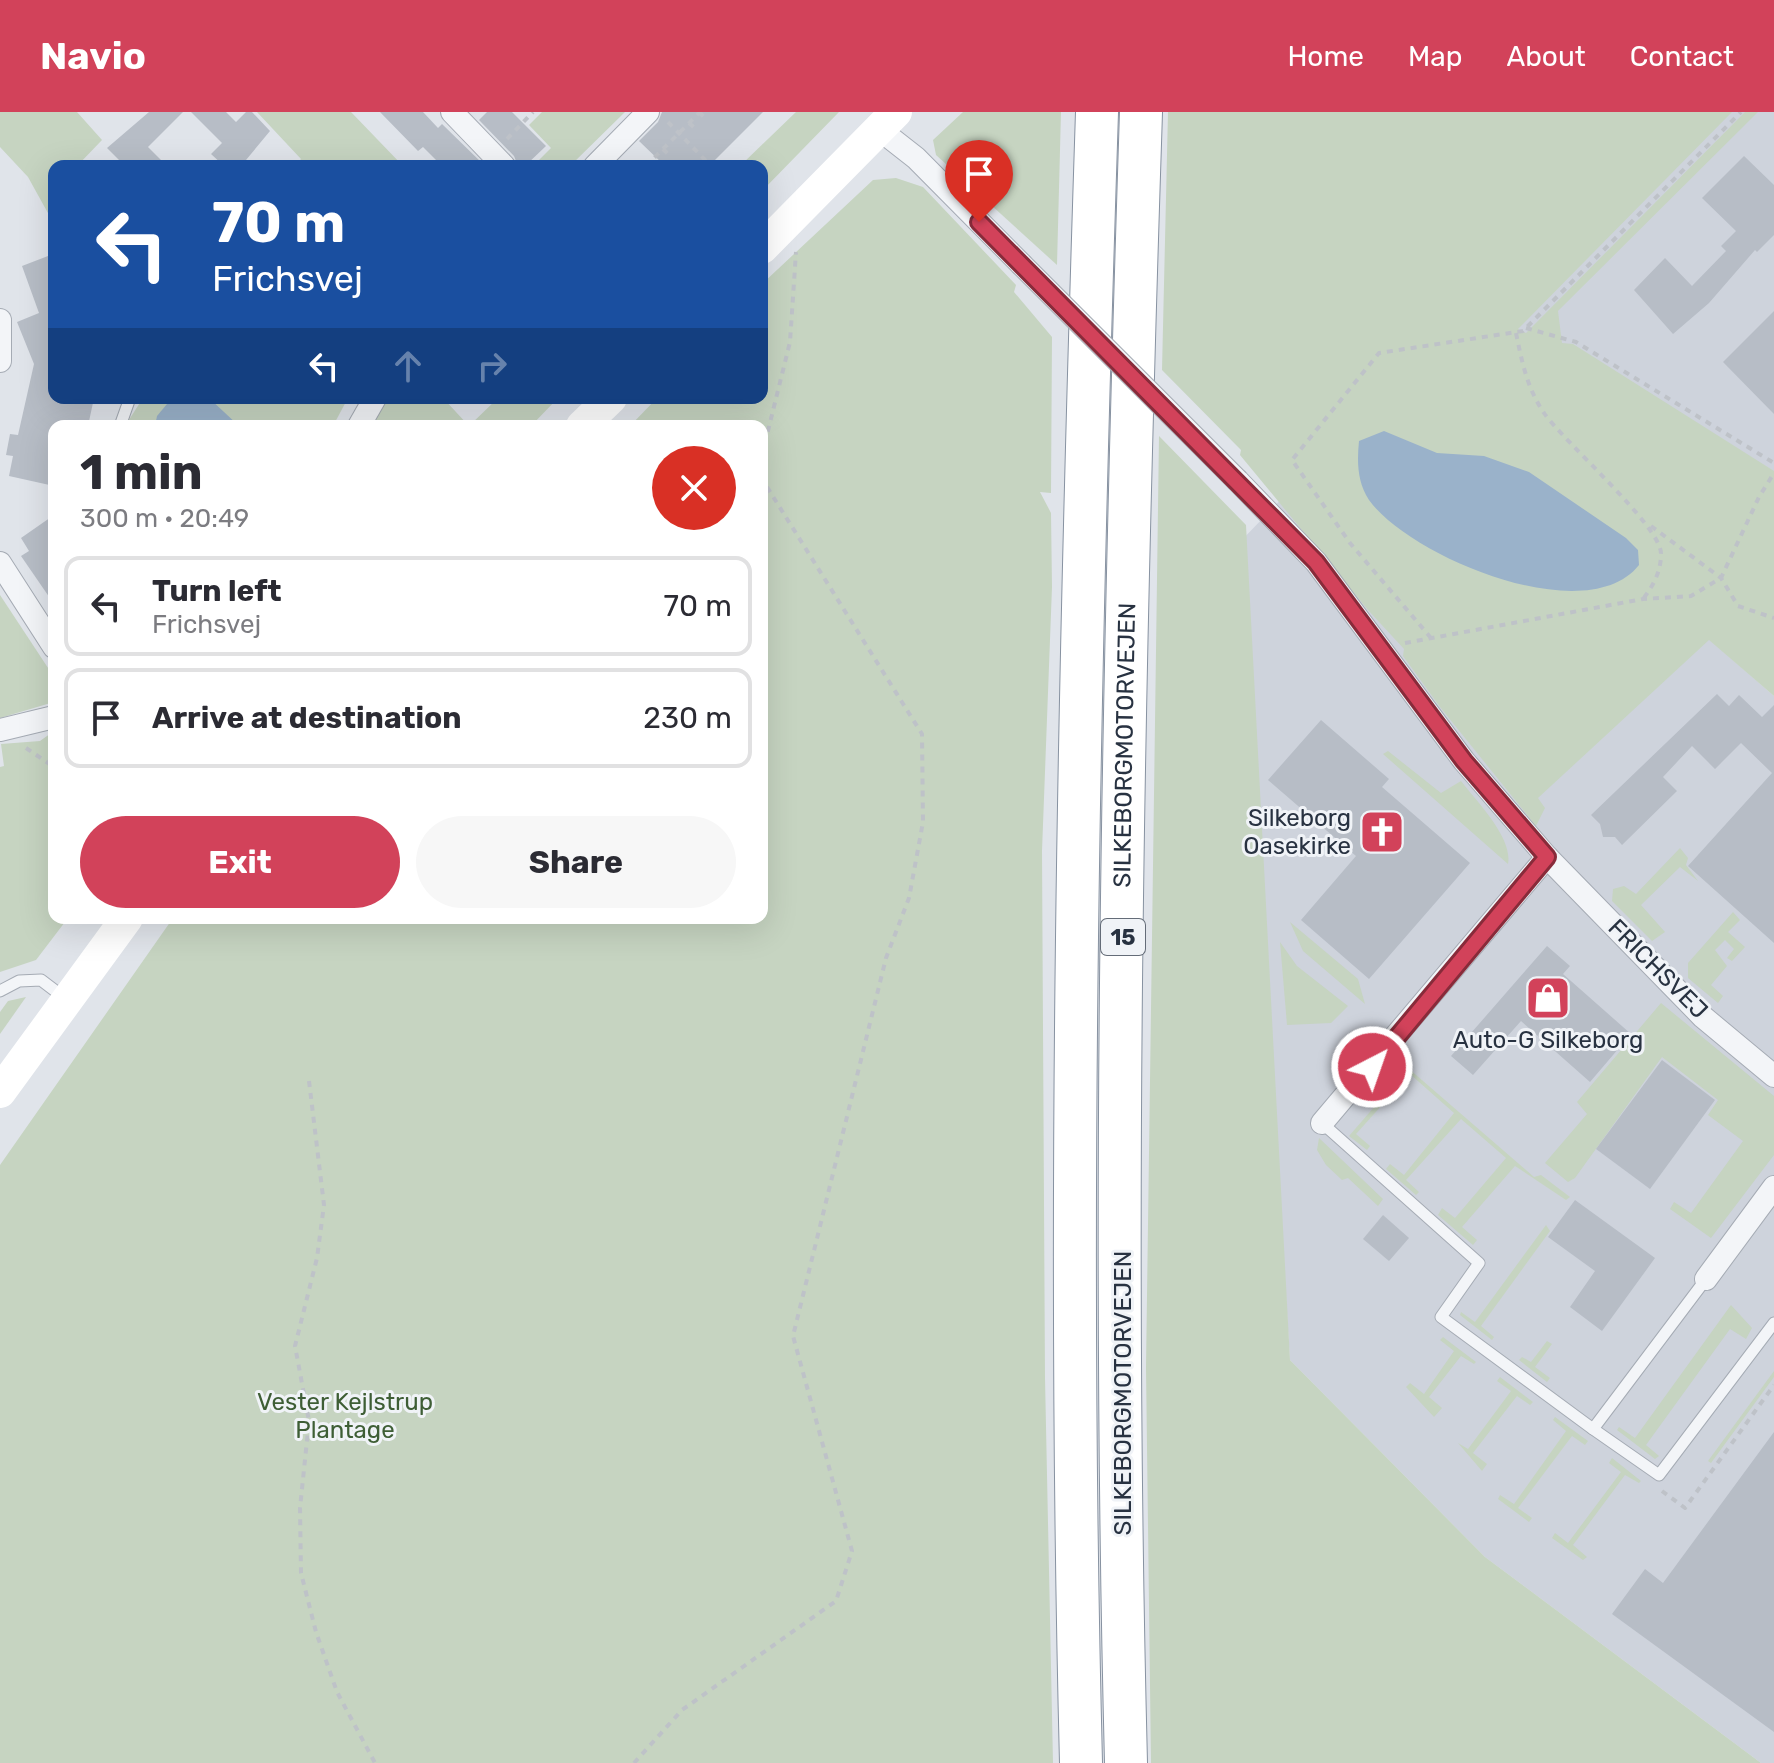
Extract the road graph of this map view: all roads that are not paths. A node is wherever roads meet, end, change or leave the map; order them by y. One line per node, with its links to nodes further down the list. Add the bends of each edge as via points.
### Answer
1 (452, 112): 6 (street)
2 (648, 112): 7 (street)
3 (1097, 112): 28 (highway, SILKEBORGMOTORVEJEN / 15, via 1076,1071)
4 (1141, 112): 29 (highway, SILKEBORGMOTORVEJEN / 15, via 1121,1070)
5 (888, 121): 8 (street); 17 (street, FRICHSVEJ, bridge, via 916,158 1316,562 1464,761)
6 (498, 160)
7 (601, 160)
8 (771, 240)
9 (0, 320): 10 (street)
10 (0, 361)
11 (605, 404): 12 (street)
12 (588, 420)
13 (0, 563): 14 (street)
14 (48, 638)
15 (48, 719): 16 (street)
16 (5, 730)
17 (1547, 857): 21 (street, FRICHSVEJ, via 1703,1017); 23 (street)
18 (123, 924): 20 (street)
19 (0, 991): 20 (lane, via 19,981 41,980)
20 (67, 999): 22 (street)
21 (1774, 1076)
22 (0, 1092)
23 (1322, 1123): 27 (lane, via 1479,1263 1441,1317)
24 (1770, 1201): 25 (street)
25 (1706, 1279): 27 (lane)
26 (1774, 1323): 27 (lane, via 1659,1475)
27 (1593, 1429)
28 (1081, 1763)
29 (1126, 1763)

